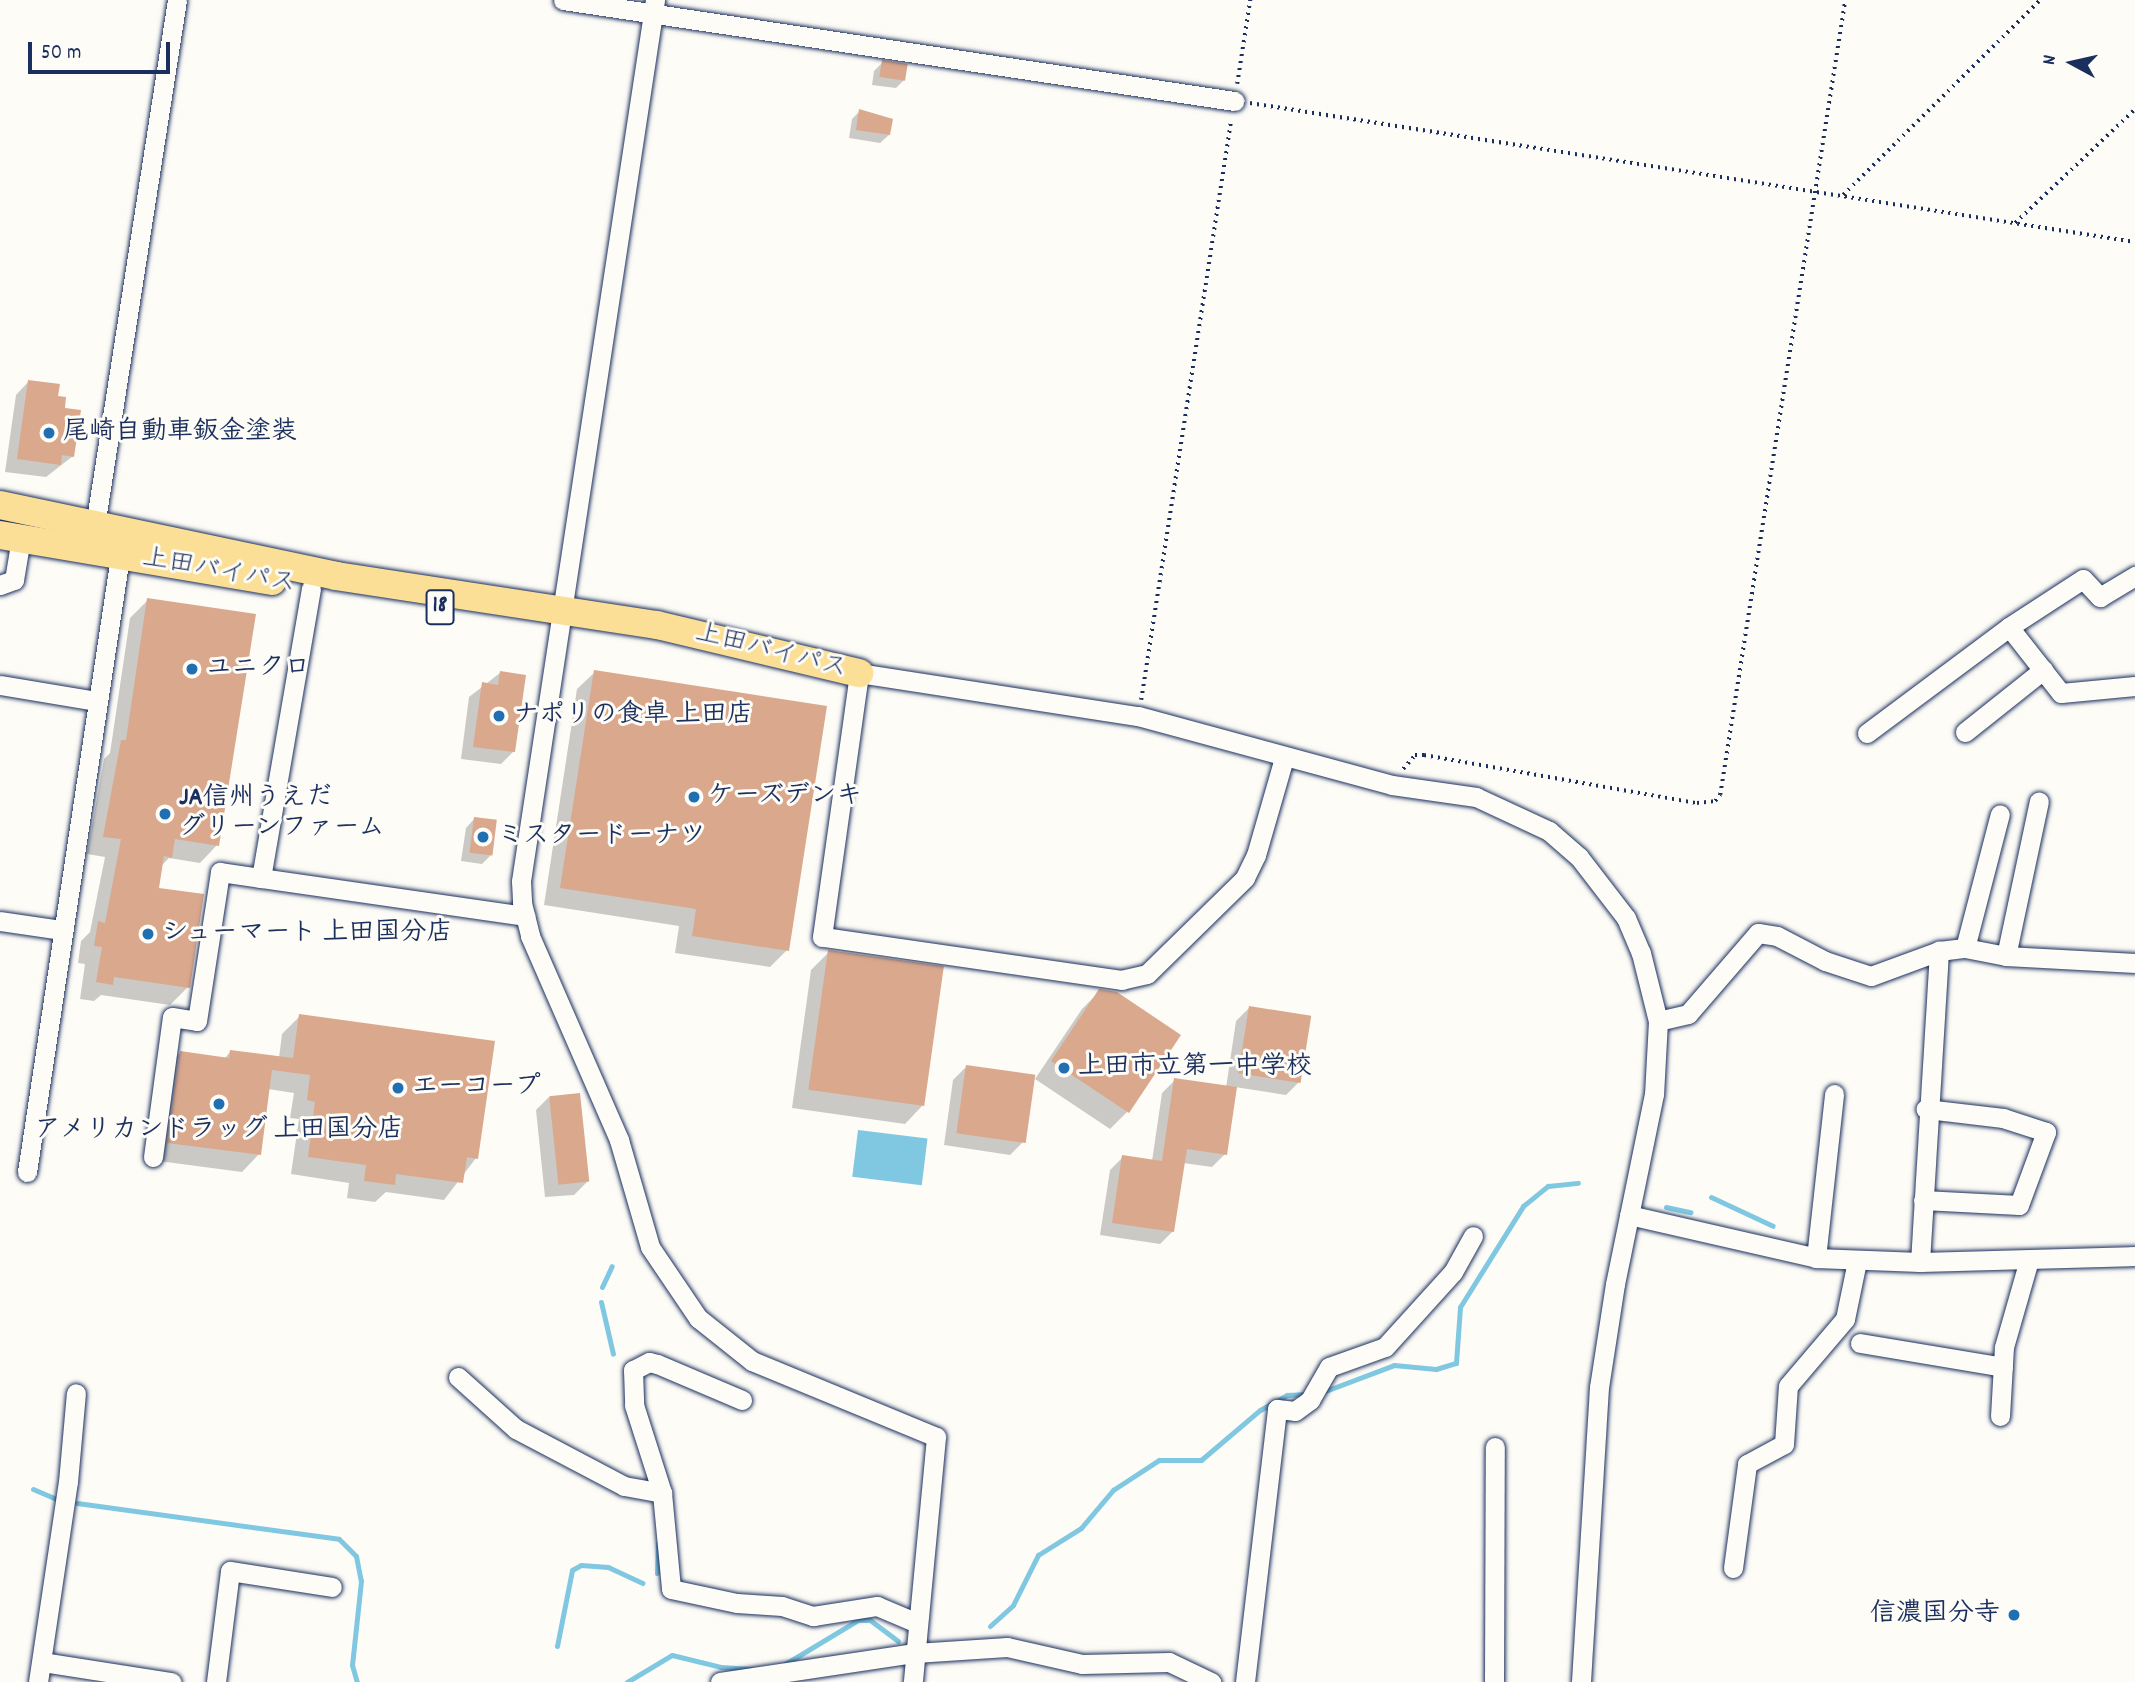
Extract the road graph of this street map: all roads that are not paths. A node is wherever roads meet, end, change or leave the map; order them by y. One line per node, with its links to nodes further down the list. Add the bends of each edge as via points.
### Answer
1 (177, 0): 6 (street)
2 (563, 0): 3 (street)
3 (654, 7): 4 (street); 12 (street)
4 (1234, 101)
5 (0, 505): 6 (highway, 上田バイパス / 18)
6 (95, 526): 12 (highway, 上田バイパス / 18)
7 (10, 537): 8 (highway, 上田バイパス / 18); 10 (street, via 14,580)
8 (120, 556): 11 (highway, 上田バイパス / 18); 18 (street)
9 (2135, 576): 13 (street, via 2100,597 2083,579)
10 (0, 585)
11 (310, 588): 12 (highway, 上田バイパス / 18); 24 (street)
12 (561, 618): 15 (highway, 上田バイパス / 18); 25 (street, via 521,881)
13 (2009, 627): 14 (street); 20 (street)
14 (2043, 670): 17 (street, via 2061,693); 19 (street)
15 (859, 673): 21 (street, via 1138,716); 21 (street, via 822,937 1122,980 1147,974 1245,878)
16 (0, 685): 18 (street)
17 (2135, 687)
18 (97, 701): 27 (street)
19 (1965, 732)
20 (1867, 733)
21 (1284, 758): 32 (street, via 1392,785 1476,797 1549,831 1579,858 1626,918 1641,953)
22 (2039, 801): 30 (street)
23 (2000, 814): 28 (street)
24 (261, 878): 25 (street); 35 (street, via 220,872 197,1021 172,1017)
25 (524, 916): 55 (street, via 619,1140 650,1247 698,1318 752,1361 936,1437)
26 (0, 921): 27 (street)
27 (61, 930): 36 (street)
28 (1965, 948): 29 (street); 30 (street)
29 (1938, 951): 32 (street, via 1871,976 1825,961 1777,936 1758,933 1688,1014); 34 (street)
30 (2006, 956): 31 (street)
31 (2135, 963)
32 (1658, 1021): 38 (street, via 1654,1094)
33 (1834, 1094): 41 (street)
34 (1926, 1109): 37 (street); 37 (street, via 2003,1118 2046,1132 2019,1205)
35 (153, 1157)
36 (27, 1172)
37 (1923, 1200): 44 (street)
38 (1629, 1215): 41 (street); 66 (street, via 1599,1387)
39 (1473, 1236): 64 (street, via 1453,1272 1385,1347 1329,1367 1310,1400 1295,1411 1277,1409)
40 (2135, 1256): 42 (street)
41 (1816, 1258): 43 (street)
42 (2029, 1260): 44 (street); 46 (street)
43 (1857, 1261): 44 (street); 53 (street, via 1845,1320 1788,1386 1784,1444 1747,1464)
44 (1920, 1262)
45 (1860, 1343): 46 (street)
46 (2003, 1367): 50 (street)
47 (458, 1377): 52 (street, via 516,1429 624,1486)
48 (76, 1393): 57 (street)
49 (742, 1400): 52 (street, via 657,1364 634,1367 635,1405)
50 (2000, 1416)
51 (1495, 1447): 65 (street)
52 (662, 1493): 55 (street, via 673,1591 710,1594 740,1604 782,1606 813,1615 877,1606)
53 (1733, 1568)
54 (332, 1587): 60 (street, via 230,1572)
55 (917, 1623): 56 (street)
56 (915, 1653): 61 (street); 62 (street); 63 (street, via 1007,1647 1082,1664 1169,1662)
57 (43, 1662): 58 (street); 59 (street)
58 (38, 1682)
59 (171, 1682)
60 (216, 1682)
61 (720, 1682)
62 (914, 1682)
63 (1211, 1682)
64 (1245, 1682)
65 (1494, 1682)
66 (1581, 1682)

